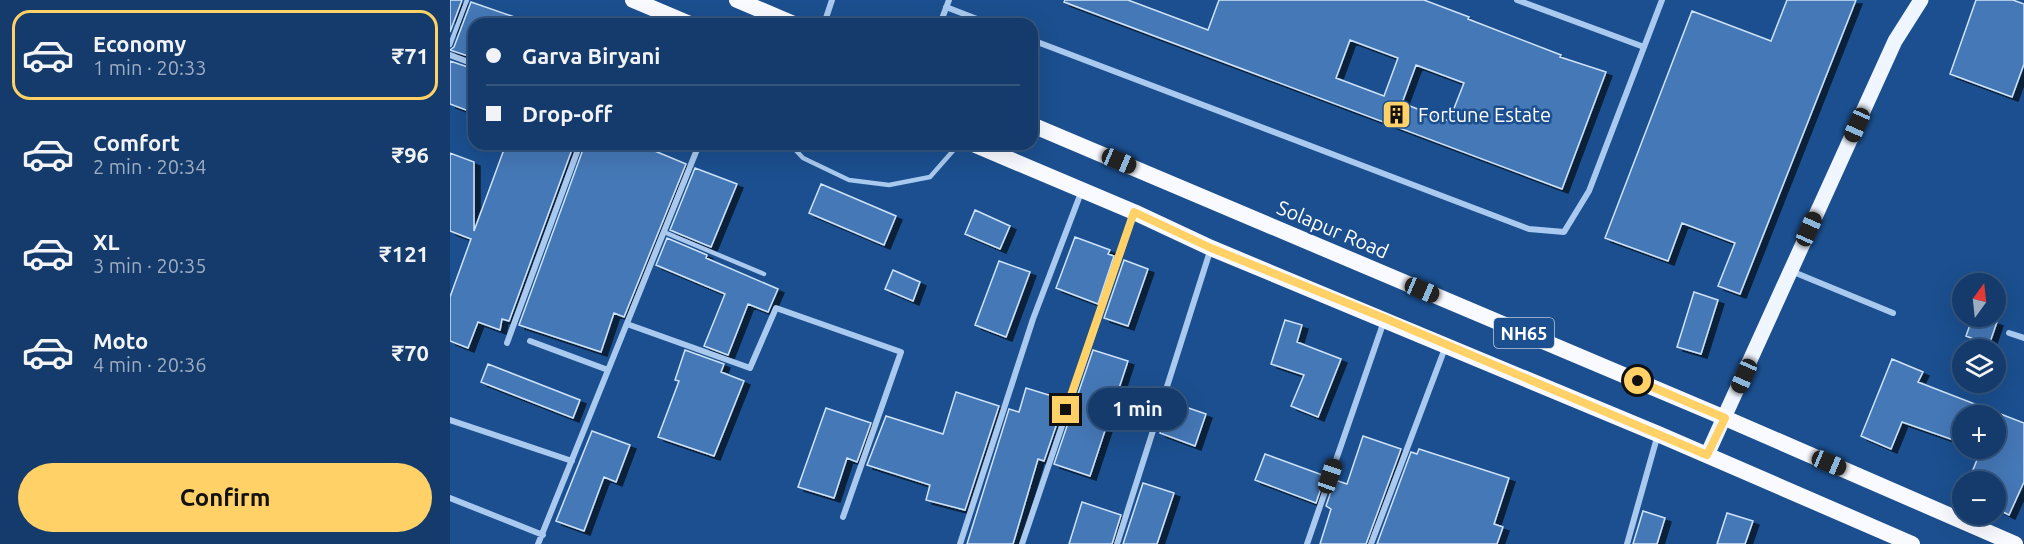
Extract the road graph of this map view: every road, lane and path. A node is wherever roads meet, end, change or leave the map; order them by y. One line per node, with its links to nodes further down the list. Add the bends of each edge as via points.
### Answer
1 (467, 0): 16 (lane)
2 (633, 0): 10 (highway)
3 (737, 0): 11 (highway)
4 (832, 0): 12 (street)
5 (949, 0): 9 (street)
6 (1517, 0): 17 (street)
7 (1662, 0): 17 (street)
8 (1921, 0): 30 (main road, via 1895,41)
9 (946, 8): 13 (street); 14 (street)
10 (676, 18)
11 (780, 18)
12 (826, 18)
13 (942, 18)
14 (974, 18)
15 (1038, 42): 17 (street, via 1529,230 1564,232 1588,190)
16 (450, 45)
17 (1644, 47)
18 (450, 55): 19 (street)
19 (468, 62)
20 (1038, 128): 41 (highway, Solapur Road / NH65)
21 (578, 150): 38 (street)
22 (697, 150): 28 (street)
23 (796, 150): 24 (lane, via 803,158 849,180 889,185 930,177)
24 (954, 150)
25 (987, 150): 26 (highway, NH65)
26 (1082, 190): 27 (highway, NH65); 50 (street, via 1032,319)
27 (1134, 212): 29 (highway, NH65); 51 (street)
28 (664, 232): 31 (lane); 34 (street)
29 (1211, 248): 33 (highway, NH65); 52 (street)
30 (1790, 270): 32 (street); 41 (main road)
31 (764, 274)
32 (1893, 313)
33 (1384, 318): 39 (highway, NH65); 53 (street)
34 (627, 324): 40 (street); 47 (street, via 750,368 776,308 901,352)
35 (2009, 333): 36 (street)
36 (2024, 338)
37 (530, 341): 40 (street)
38 (507, 343)
39 (1446, 344): 43 (highway, NH65); 54 (street)
40 (608, 370): 45 (street)
41 (1725, 418): 44 (main road); 57 (highway, Solapur Road / NH65)
42 (450, 420): 45 (street)
43 (1658, 434): 44 (highway, NH65); 55 (street)
44 (1707, 455): 56 (highway, NH65)
45 (572, 461): 48 (street)
46 (450, 498): 48 (street)
47 (843, 517)
48 (543, 535): 49 (street)
49 (538, 544)
50 (960, 544)
51 (1022, 544)
52 (1117, 544)
53 (1307, 544)
54 (1371, 544)
55 (1627, 544)
56 (1912, 544)
57 (2015, 544)

